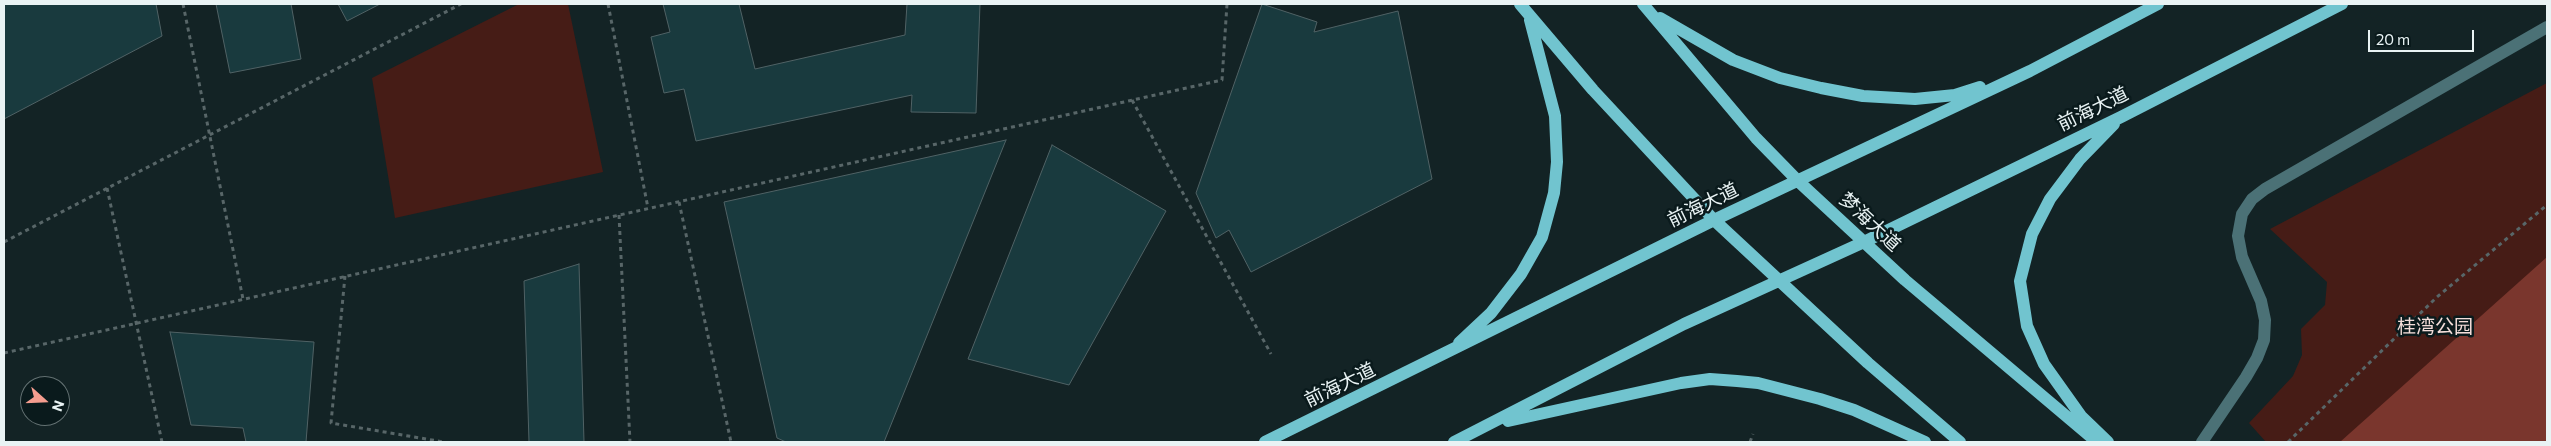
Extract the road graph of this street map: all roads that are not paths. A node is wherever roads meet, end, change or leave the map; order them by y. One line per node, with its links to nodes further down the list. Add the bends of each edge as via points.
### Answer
1 (1520, 4): 5 (main road)
2 (2158, 4): 7 (main road, 前海大道)
3 (2342, 4): 8 (main road, 前海大道)
4 (1646, 7): 7 (main road, via 1692,38 1734,60 1780,78 1863,96 1915,99 1955,95); 9 (main road, 梦海大道, via 1756,138)
5 (1529, 15): 10 (main road, via 1593,90); 13 (main road, via 1555,116 1558,162 1554,193 1542,236 1521,274 1491,313)
6 (2547, 27): 21 (lane, via 2252,199 2242,214 2238,236 2242,257 2261,301 2265,320 2264,340 2246,377)
7 (2030, 71): 9 (main road, 前海大道)
8 (2121, 117): 11 (main road, 前海大道); 20 (main road, via 2080,159 2050,199 2032,234 2020,281 2027,326 2044,364 2081,416)
9 (1798, 181): 10 (main road, 前海大道); 11 (main road, 梦海大道)
10 (1714, 220): 12 (main road); 13 (main road, 前海大道)
11 (1864, 242): 12 (main road, 前海大道); 19 (main road, 梦海大道)
12 (1779, 280): 14 (main road, 前海大道, via 1684,324); 18 (main road)
13 (1448, 353): 15 (main road, 前海大道)
14 (1491, 425): 16 (main road, 前海大道); 17 (main road, via 1633,392 1710,380 1758,383 1820,399 1854,410)
15 (1265, 442)
16 (1454, 442)
17 (1924, 442)
18 (1960, 442)
19 (2097, 442)
20 (2108, 442)
21 (2202, 442)

